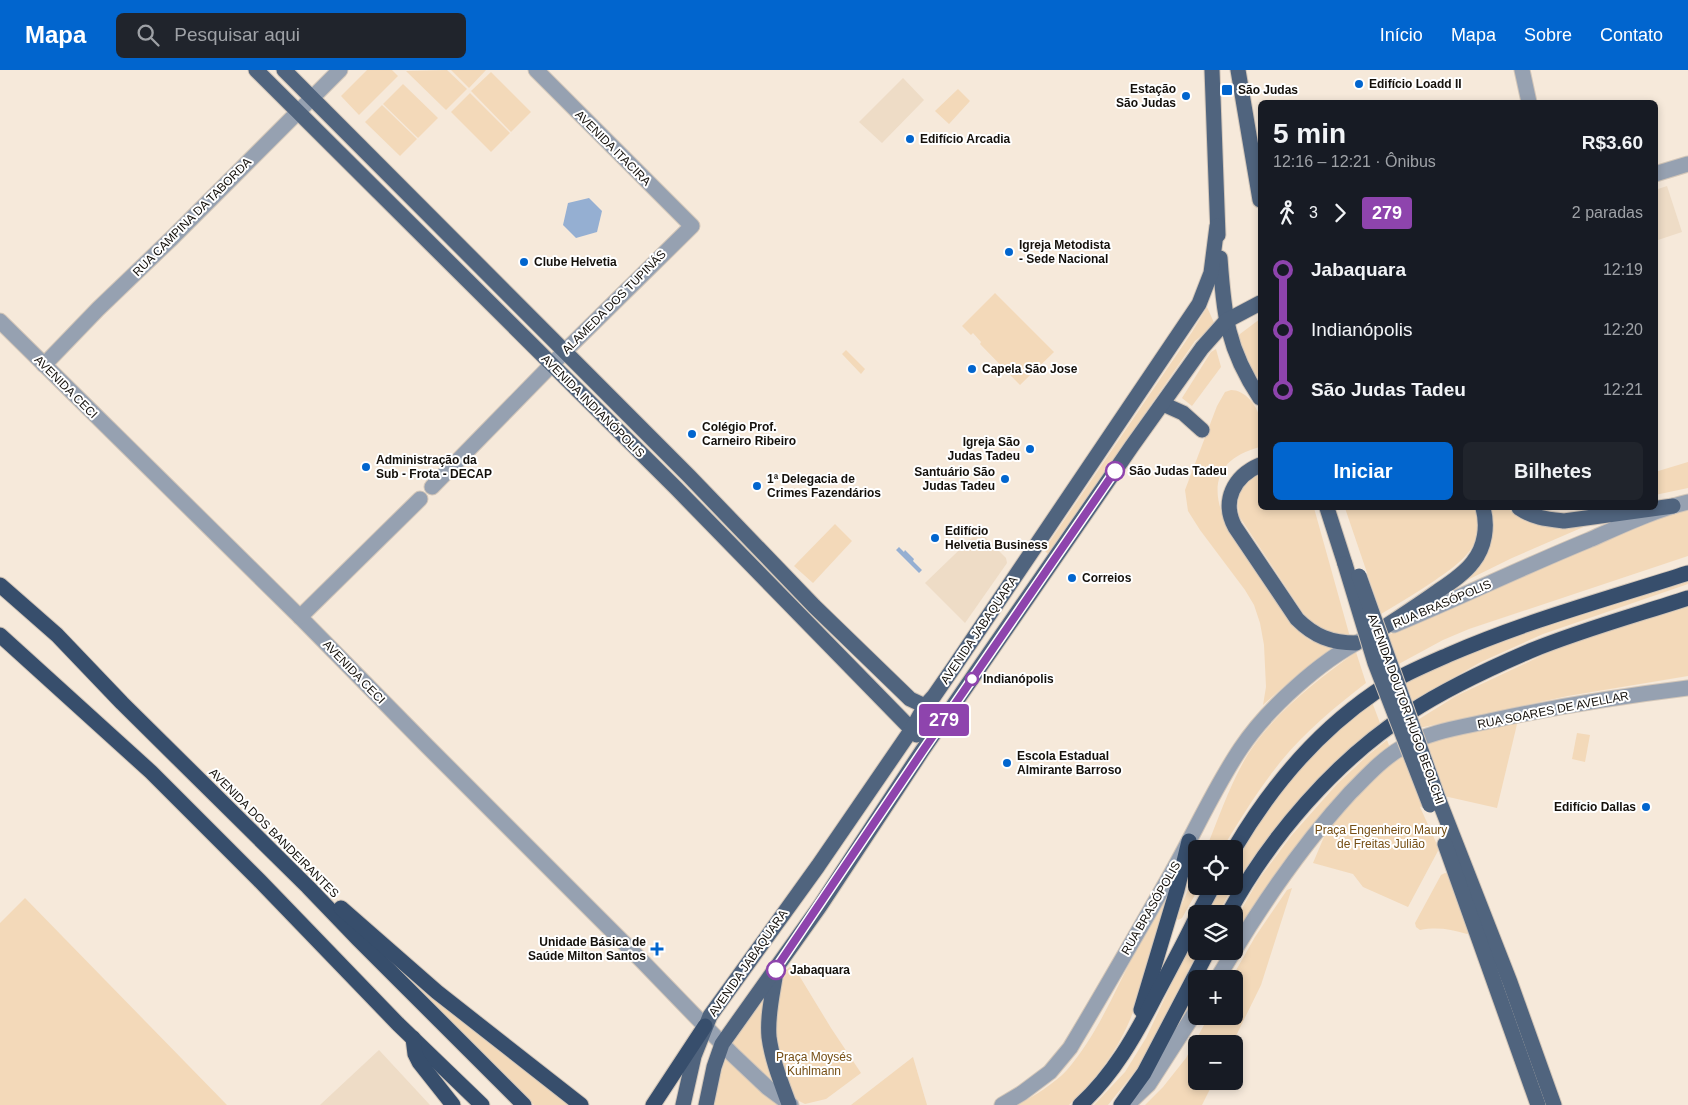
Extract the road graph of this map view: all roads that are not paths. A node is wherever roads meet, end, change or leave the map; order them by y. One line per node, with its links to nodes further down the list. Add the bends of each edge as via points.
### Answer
1 (256, 70): 10 (main road, AVENIDA INDIANÓPOLIS)
2 (284, 70): 8 (main road, AVENIDA INDIANÓPOLIS)
3 (340, 70): 8 (street, RUA CAMPINA DA TABORDA)
4 (536, 70): 14 (street, AVENIDA ITACIRA)
5 (1212, 70): 15 (main road, AVENIDA JABAQUARA)
6 (1240, 70): 13 (main road)
7 (1522, 70): 9 (street)
8 (312, 98): 10 (street, RUA CAMPINA DA TABORDA); 19 (main road, AVENIDA INDIANÓPOLIS)
9 (1529, 100)
10 (297, 112): 20 (main road, AVENIDA INDIANÓPOLIS); 21 (street, RUA CAMPINA DA TABORDA)
11 (1688, 164): 12 (street)
12 (1658, 173)
13 (1258, 178)
14 (692, 226): 19 (street, ALAMEDA DOS TUPINÁS)
15 (1217, 226): 18 (main road, AVENIDA JABAQUARA); 34 (main road, AVENIDA JABAQUARA, via 1211,273 1199,304)
16 (1258, 304): 18 (main road, AVENIDA JABAQUARA)
17 (0, 321): 21 (street, AVENIDA CECI)
18 (1226, 321): 22 (main road, via 1234,349); 23 (main road, AVENIDA JABAQUARA, via 1202,348)
19 (565, 351): 20 (street, ALAMEDA DOS TUPINÁS); 45 (main road, AVENIDA INDIANÓPOLIS, via 814,606 910,699)
20 (552, 364): 40 (street, ALAMEDA DOS TUPINÁS, via 432,487 435,494 432,499 420,499); 46 (main road, AVENIDA INDIANÓPOLIS)
21 (44, 365): 40 (street, AVENIDA CECI)
22 (1258, 395)
23 (1163, 404): 24 (main road, via 1183,413); 38 (main road, AVENIDA JABAQUARA)
24 (1202, 430)
25 (1258, 466): 43 (main road, via 1249,469 1234,487 1228,509 1230,519 1305,627 1327,640)
26 (1688, 502): 27 (street, RUA BRASÓPOLIS)
27 (1673, 506): 28 (main road); 41 (street, RUA BRASÓPOLIS)
28 (1658, 508)
29 (1328, 510): 35 (main road, AVENIDA DOUTOR HUGO BEOLCHI)
30 (1337, 510): 35 (main road, AVENIDA DOUTOR HUGO BEOLCHI)
31 (1483, 510): 41 (main road, via 1485,532 1473,562 1452,582)
32 (1522, 510): 33 (main road, via 1547,520 1564,521)
33 (1644, 510)
34 (1026, 560): 38 (main road, via 1037,573); 45 (main road, AVENIDA JABAQUARA)
35 (1350, 563): 48 (main road, AVENIDA DOUTOR HUGO BEOLCHI, bridge)
36 (1688, 574): 50 (highway, via 1485,640 1375,692 1312,746 1284,776)
37 (0, 585): 54 (highway, AVENIDA DOS BANDEIRANTES, via 57,636)
38 (1030, 595): 47 (main road, AVENIDA JABAQUARA)
39 (1688, 598): 55 (highway, via 1532,651 1442,693 1408,713 1373,739 1320,788 1279,836)
40 (300, 617): 64 (street, AVENIDA CECI)
41 (1374, 634): 43 (street, RUA BRASÓPOLIS)
42 (0, 635): 66 (highway, via 151,772)
43 (1356, 643): 49 (street, RUA BRASÓPOLIS, via 1286,695 1255,730 1220,782)
44 (1688, 688): 58 (street, RUA SOARES DE AVELLAR, via 1541,710 1446,730 1400,748 1342,803 1288,869)
45 (925, 706): 46 (main road, AVENIDA JABAQUARA)
46 (912, 729): 47 (main road, AVENIDA INDIANÓPOLIS); 53 (main road, AVENIDA JABAQUARA)
47 (927, 745): 56 (main road, AVENIDA JABAQUARA)
48 (1434, 802): 59 (main road, AVENIDA DOUTOR HUGO BEOLCHI); 62 (main road, AVENIDA DOUTOR HUGO BEOLCHI)
49 (1190, 840)
50 (1239, 840)
51 (1188, 843): 76 (street, RUA BRASÓPOLIS, via 1070,1048 1050,1072)
52 (1188, 845): 65 (highway, via 1178,890)
53 (808, 880): 56 (main road); 64 (main road, AVENIDA JABAQUARA)
54 (308, 887): 71 (highway, AVENIDA DOS BANDEIRANTES); 72 (highway, via 333,902 438,992)
55 (1233, 905)
56 (820, 906): 61 (main road, AVENIDA JABAQUARA)
57 (1188, 933): 65 (highway)
58 (1243, 937)
59 (1483, 950): 62 (main road, via 1497,958); 80 (main road, AVENIDA DOUTOR HUGO BEOLCHI)
60 (1203, 960): 78 (highway, via 1144,1073)
61 (777, 967): 67 (main road, AVENIDA JABAQUARA); 68 (main road, via 769,1036)
62 (1517, 1003): 81 (main road, AVENIDA DOUTOR HUGO BEOLCHI)
63 (1188, 1023): 79 (street, via 1149,1084)
64 (705, 1026): 67 (street); 73 (highway); 74 (main road, AVENIDA JABAQUARA, via 694,1056)
65 (1132, 1037): 77 (highway, via 1095,1092)
66 (413, 1038): 69 (highway, via 419,1062); 70 (highway)
67 (722, 1044): 68 (street, via 768,1088); 75 (main road, AVENIDA JABAQUARA)
68 (790, 1104)
69 (453, 1105)
70 (482, 1105)
71 (524, 1105)
72 (581, 1105)
73 (653, 1105)
74 (683, 1105)
75 (706, 1105)
76 (1002, 1105)
77 (1080, 1105)
78 (1121, 1105)
79 (1128, 1105)
80 (1538, 1105)
81 (1554, 1105)

